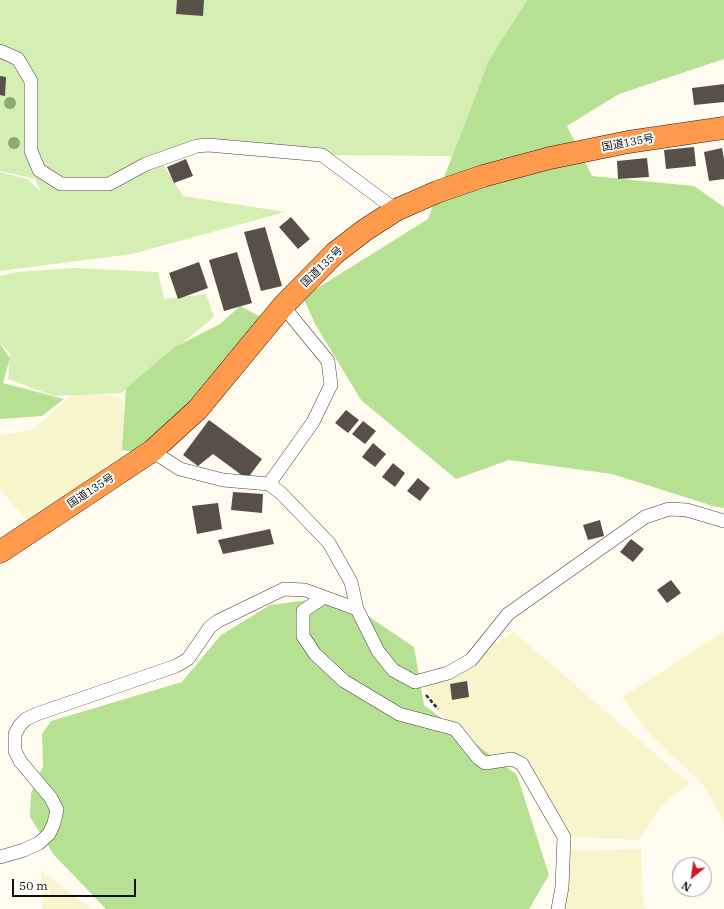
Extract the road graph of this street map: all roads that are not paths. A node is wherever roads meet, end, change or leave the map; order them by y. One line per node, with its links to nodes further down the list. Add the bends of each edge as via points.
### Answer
1 (0, 51): 3 (street, via 18,59 31,81 31,151 39,170 61,184 109,184 146,164 196,146 208,145 322,155)
2 (724, 128): 3 (highway, 国道135号, via 628,142 550,158 483,176)
3 (396, 210): 4 (highway, 国道135号, via 334,253)
4 (283, 306): 5 (highway, 国道135号, via 198,409); 6 (street, via 328,360 331,385 313,422)
5 (152, 452): 6 (street, via 180,469 223,480); 8 (highway, 国道135号)
6 (269, 484): 10 (street, via 329,543 351,582)
7 (724, 521): 10 (street, via 687,510 669,509 645,517 508,614 471,660 448,673 415,682 393,670 378,651)
8 (0, 552)
9 (324, 597): 10 (street); 11 (street, via 305,590 284,589 218,621 210,627 188,659 176,666 26,719 15,734 15,751 20,761 52,798 57,810 49,834 39,843); 12 (street, via 303,611 303,636 315,654 344,681 399,714 455,729 485,763 512,759 522,764 564,837 562,888)
10 (357, 609)
11 (0, 857)
12 (558, 909)

